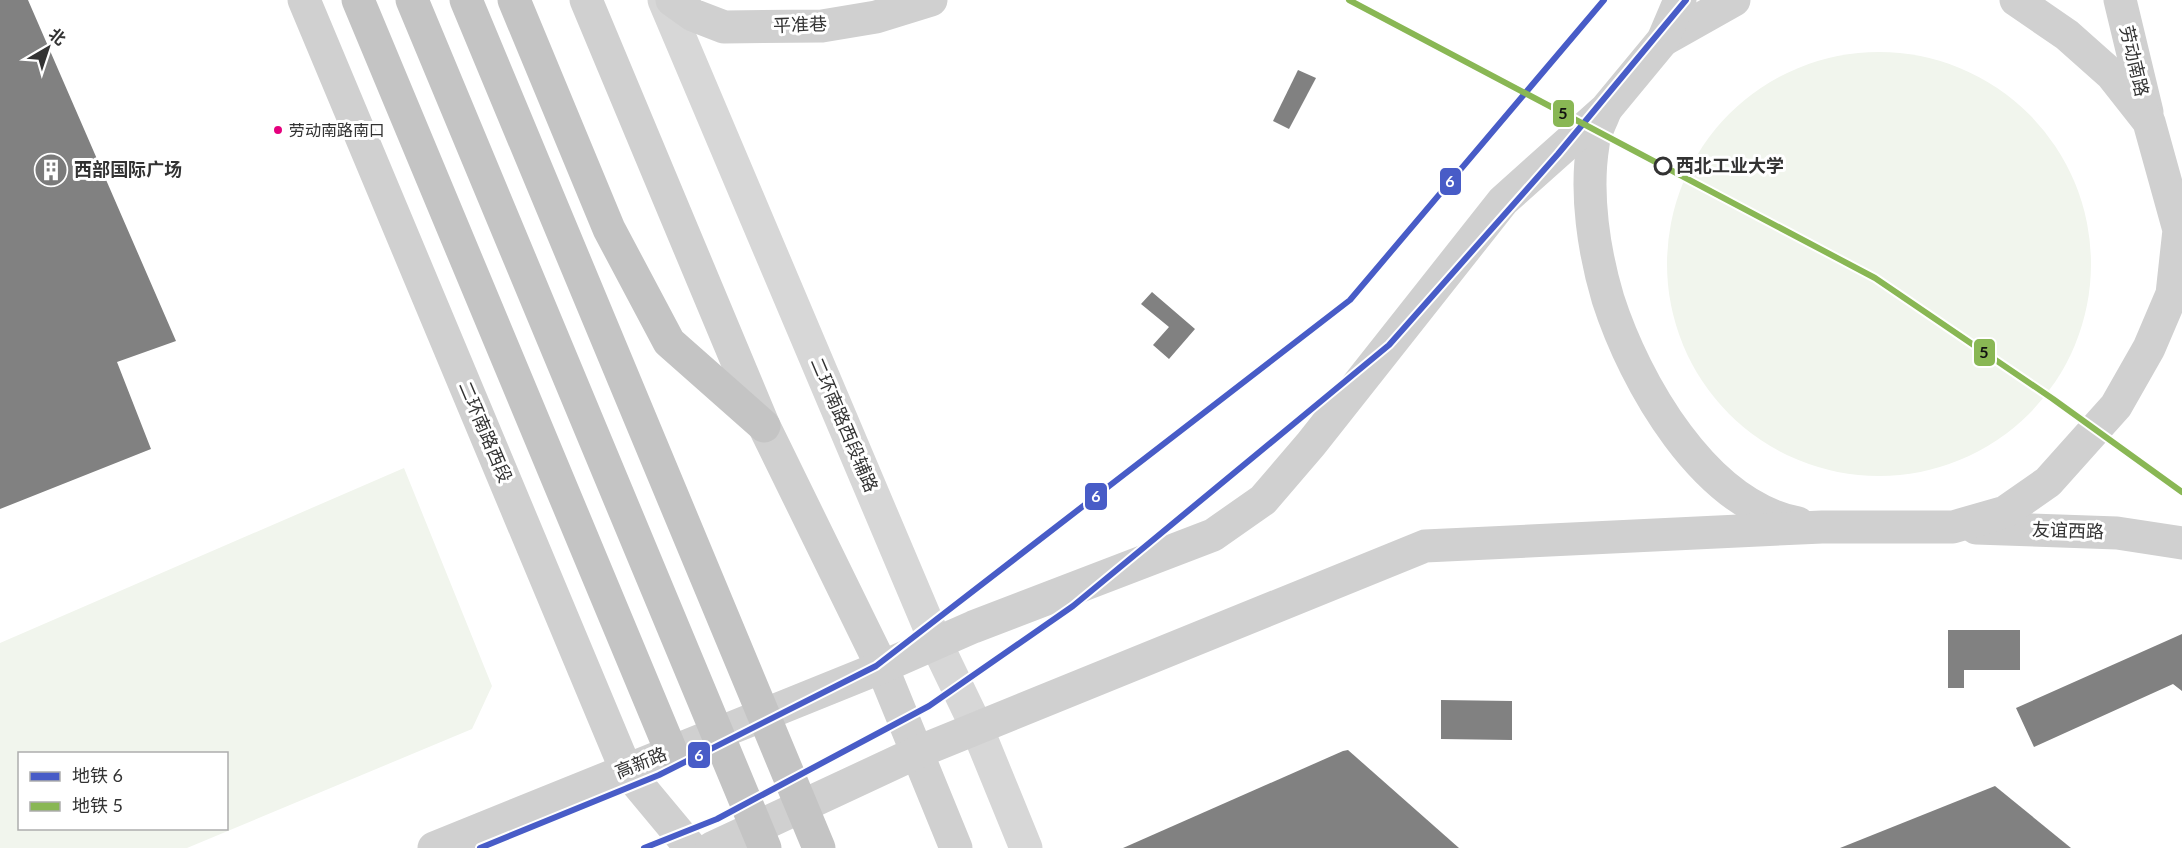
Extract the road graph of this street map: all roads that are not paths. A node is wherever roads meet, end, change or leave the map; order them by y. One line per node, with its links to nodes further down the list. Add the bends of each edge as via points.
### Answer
1 (304, 0): 31 (main road, 二环南路西段)
2 (358, 0): 29 (highway)
3 (412, 0): 35 (highway, bridge)
4 (466, 0): 36 (highway, bridge)
5 (514, 0): 20 (highway, via 609,229 669,342)
6 (586, 0): 20 (main road)
7 (664, 0): 26 (street, 二环南路西段辅路)
8 (672, 0): 9 (main road, 平准巷, via 693,15 724,27 822,26 876,17)
9 (931, 0)
10 (1680, 0): 15 (main road)
11 (1734, 0): 15 (main road)
12 (2016, 0): 16 (main road, via 2067,35)
13 (2052, 0): 16 (main road)
14 (2120, 0): 18 (main road, 劳动南路)
15 (1663, 40): 17 (main road)
16 (2112, 75): 18 (main road)
17 (1606, 109): 21 (main road, via 1593,144 1591,199 1596,247 1608,299 1651,394 1677,435 1744,502 1780,519); 26 (main road, 高新路, via 1503,201 1263,500 1213,536)
18 (2149, 122): 19 (main road, 劳动南路)
19 (2180, 234): 22 (main road, via 2172,294 2149,348 2116,406 2048,482 2005,512)
20 (764, 426): 27 (main road)
21 (1822, 527): 22 (main road); 28 (main road, via 1425,546)
22 (1953, 527): 23 (main road, 友谊西路)
23 (2117, 533): 24 (main road, 友谊西路); 25 (main road)
24 (2182, 543)
25 (2182, 557)
26 (936, 643): 27 (main road, 高新路); 28 (street, 二环南路西段辅路)
27 (882, 667): 29 (main road, 高新路); 30 (main road)
28 (977, 728): 30 (main road); 38 (street, 二环南路西段辅路)
29 (671, 751): 31 (main road, 高新路)
30 (918, 752): 34 (main road); 37 (main road)
31 (626, 770): 32 (main road, 高新路); 33 (main road, 二环南路西段)
32 (434, 848)
33 (691, 848)
34 (712, 848)
35 (765, 848)
36 (819, 848)
37 (956, 848)
38 (1026, 848)

